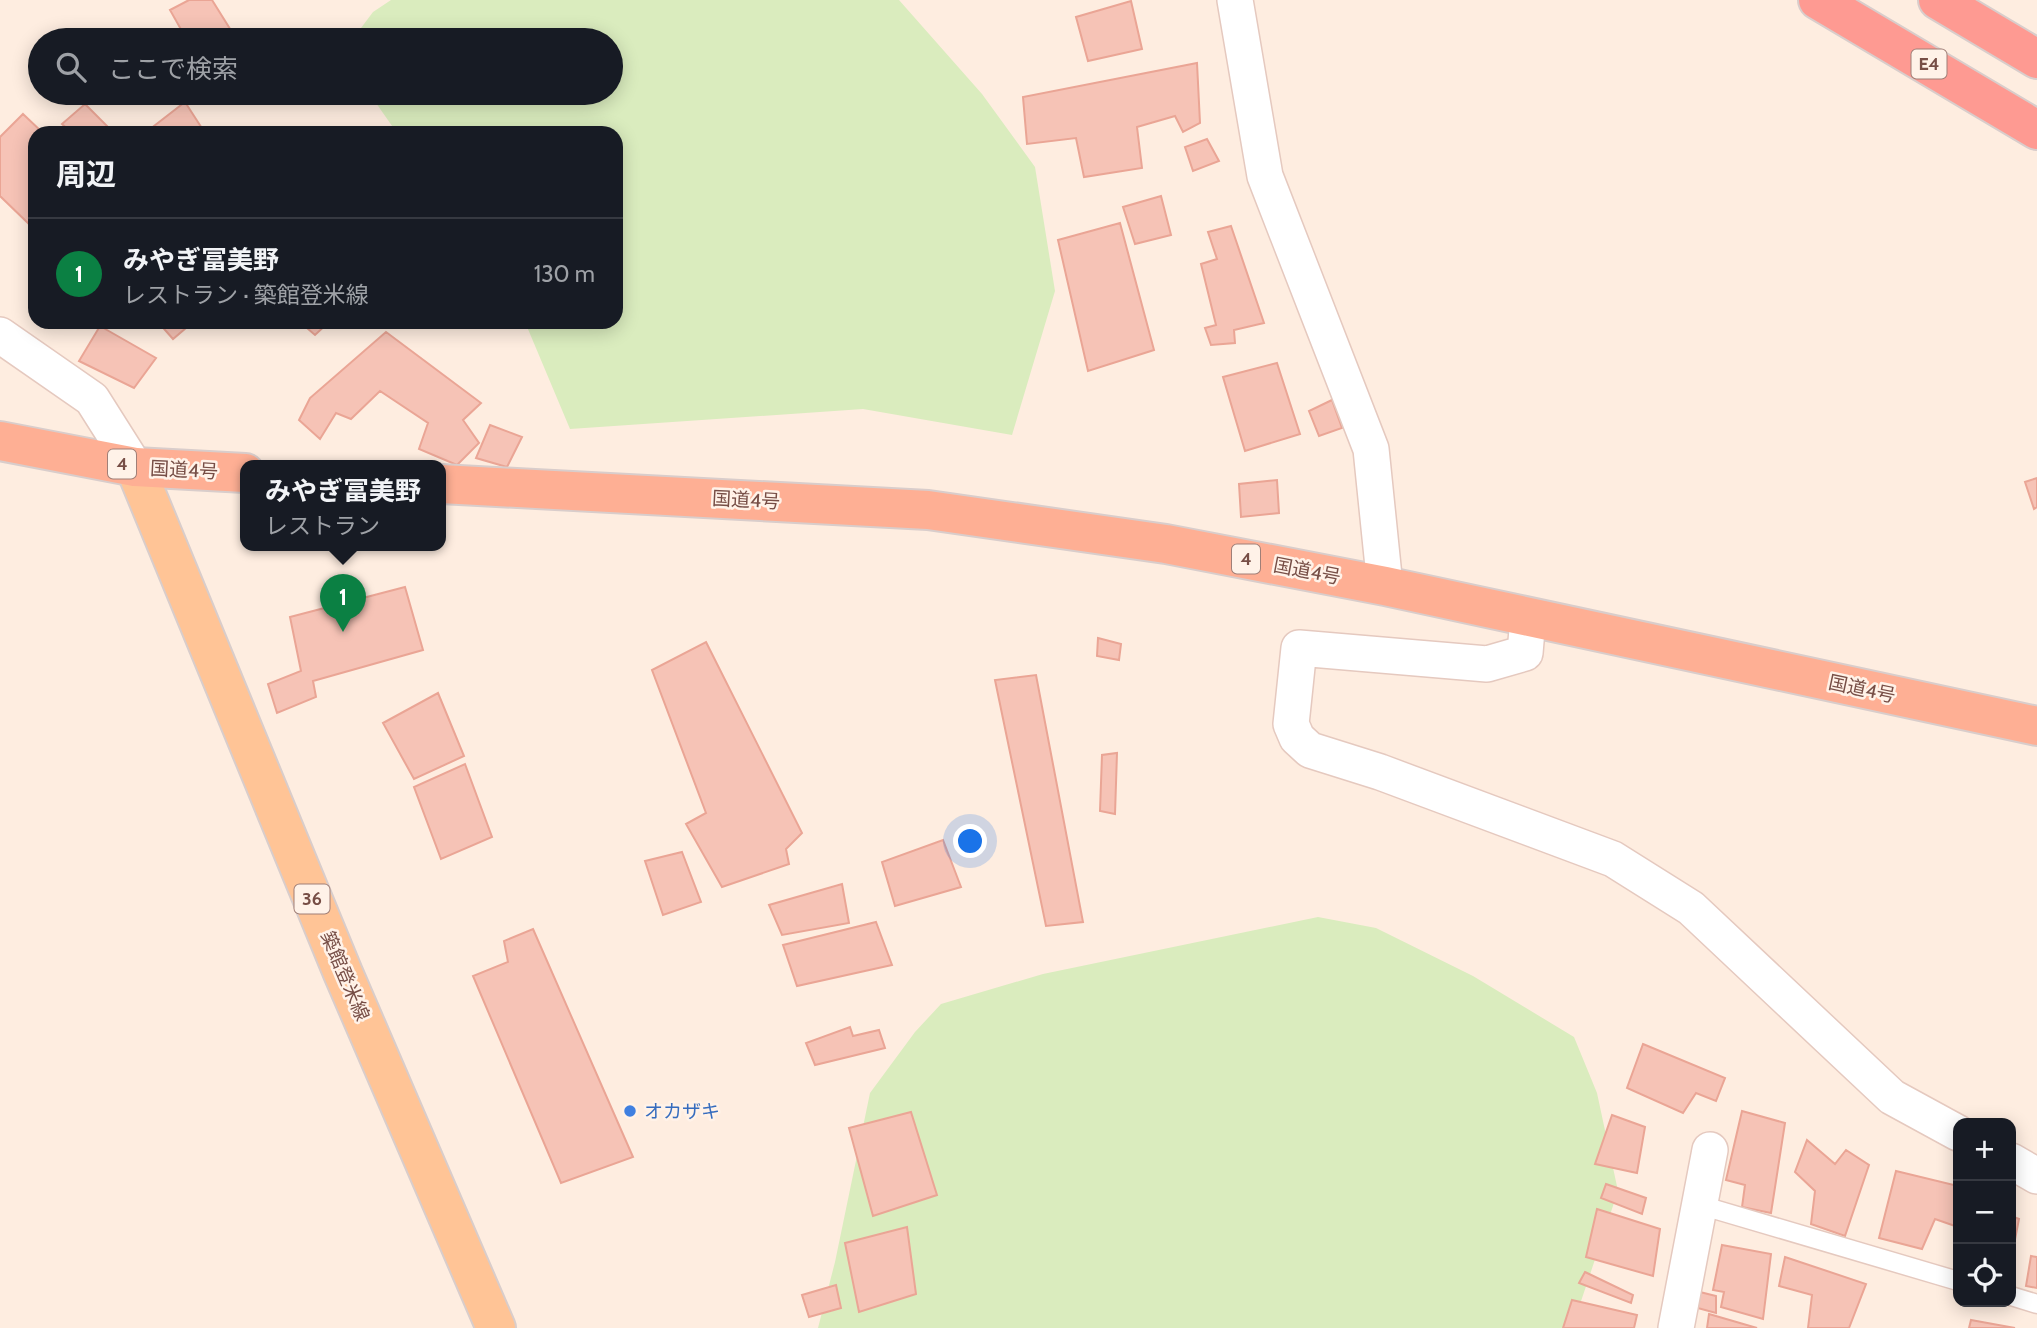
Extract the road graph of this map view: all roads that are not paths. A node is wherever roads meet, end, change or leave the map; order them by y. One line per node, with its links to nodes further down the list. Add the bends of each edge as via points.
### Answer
1 (1235, 0): 11 (street, via 1265,176 1371,449)
2 (1818, 0): 5 (highway, E4)
3 (1938, 0): 4 (highway)
4 (2037, 59)
5 (2037, 131)
6 (0, 334): 8 (street, via 92,398)
7 (0, 441): 8 (highway, 国道4号 / 4)
8 (135, 467): 9 (highway, 国道4号 / 4); 22 (main road, 築館登米線 / 36, via 343,973)
9 (240, 473)
10 (446, 484): 11 (highway, 国道4号 / 4, via 928,509 1166,544)
11 (1385, 586): 12 (highway, 国道4号 / 4)
12 (1528, 618): 13 (highway, 国道4号 / 4); 14 (street, via 1525,653 1487,664 1299,648 1291,724 1297,738 1310,750 1613,859 1691,908 1892,1097)
13 (2037, 726)
14 (1953, 1130)
15 (1710, 1150): 18 (street)
16 (2016, 1164): 17 (street)
17 (2037, 1176)
18 (1700, 1205): 19 (lane); 23 (street)
19 (1953, 1280)
20 (2016, 1298): 21 (lane)
21 (2037, 1304)
22 (496, 1328)
23 (1676, 1328)

